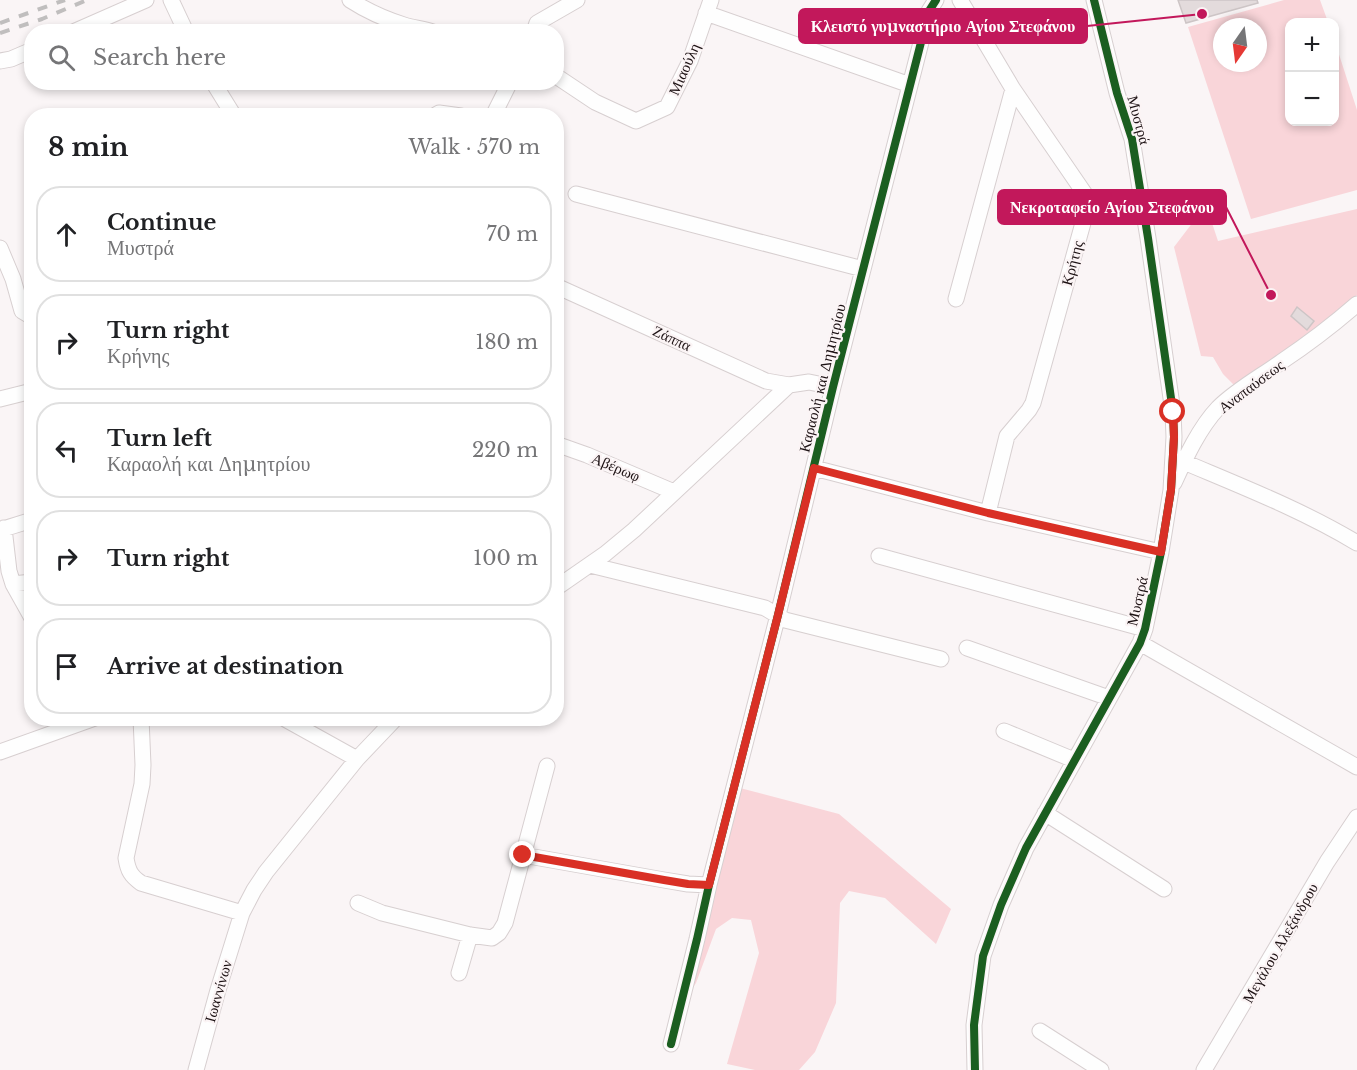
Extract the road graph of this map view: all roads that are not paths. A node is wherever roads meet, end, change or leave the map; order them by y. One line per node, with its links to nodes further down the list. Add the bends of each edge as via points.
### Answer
1 (146, 0): 9 (street)
2 (171, 0): 10 (street)
3 (577, 0): 12 (street)
4 (936, 0): 16 (street, Καραολή και Δημητρίου, via 929,11)
5 (960, 0): 17 (street, Κρήτης)
6 (1094, 0): 37 (street, Μυστρά, via 1132,139 1148,238 1173,412)
7 (361, 2): 11 (street)
8 (709, 7): 15 (street, Μιαούλη, via 690,61 667,107 636,121 595,102); 16 (street)
9 (92, 24)
10 (182, 24)
11 (401, 24)
12 (537, 24)
13 (24, 53): 14 (street)
14 (0, 61)
15 (564, 81)
16 (910, 85): 24 (street, Καραολή και Δημητρίου)
17 (1013, 89): 27 (street); 39 (street, Κρήτης, via 1087,197 1088,205 1034,403 1007,436)
18 (218, 90): 20 (street)
19 (506, 90): 21 (street)
20 (229, 108)
21 (497, 108)
22 (576, 194): 24 (street)
23 (0, 248): 25 (street)
24 (862, 269): 31 (street, Καραολή και Δημητρίου)
25 (6, 280): 29 (street)
26 (564, 290): 30 (street, Ζάππα, via 766,381)
27 (956, 299)
28 (1357, 303): 35 (street, Αναπαύσεως, via 1219,408)
29 (24, 314)
30 (789, 385): 31 (street, Ζάππα, via 809,382); 38 (street)
31 (833, 387): 36 (street, Καραολή και Δημητρίου)
32 (24, 393): 33 (street)
33 (0, 399)
34 (564, 447): 38 (street, Αβέρωφ)
35 (1184, 462): 37 (street, Αναπαύσεως); 42 (street, via 1278,501)
36 (814, 468): 39 (street); 50 (street, Καραολή και Δημητρίου)
37 (1171, 490): 43 (street, Μυστρά)
38 (674, 492): 45 (street)
39 (988, 513): 43 (street)
40 (24, 520): 41 (street)
41 (2, 529): 48 (street)
42 (1357, 543)
43 (1161, 552): 51 (street, Μυστρά)
44 (879, 556): 51 (street)
45 (590, 565): 47 (street); 50 (street, via 765,608)
46 (24, 583): 48 (street)
47 (564, 583)
48 (13, 584): 49 (street)
49 (24, 604)
50 (778, 615): 53 (street, via 785,620); 68 (street, Καραολή και Δημητρίου)
51 (1143, 636): 54 (street, Μυστρά); 64 (street)
52 (967, 648): 54 (street)
53 (942, 659)
54 (1109, 698): 62 (street, Μυστρά)
55 (71, 726): 60 (street)
56 (141, 726): 71 (street, via 142,784 127,869 141,883)
57 (298, 726): 61 (street)
58 (385, 726): 61 (street, Ιωαννίνων)
59 (1004, 731): 62 (street)
60 (0, 752)
61 (357, 759): 71 (street, Ιωαννίνων, via 266,872)
62 (1074, 760): 65 (street, Μυστρά)
63 (547, 766): 67 (street)
64 (1357, 767)
65 (1045, 813): 69 (street); 77 (street, Μυστρά, via 1013,876 983,957 974,1025)
66 (1356, 822): 79 (street, Μεγάλου Αλεξάνδρου, via 1327,862)
67 (523, 855): 68 (street); 72 (street, via 499,933 492,938)
68 (709, 885): 75 (street, Καραολή και Δημητρίου)
69 (1164, 889)
70 (358, 903): 72 (street, via 382,913)
71 (242, 913): 76 (street, Ιωαννίνων)
72 (470, 935): 73 (street)
73 (459, 973)
74 (1040, 1031): 78 (street)
75 (671, 1044)
76 (196, 1070)
77 (975, 1070)
78 (1101, 1070)
79 (1204, 1070)

